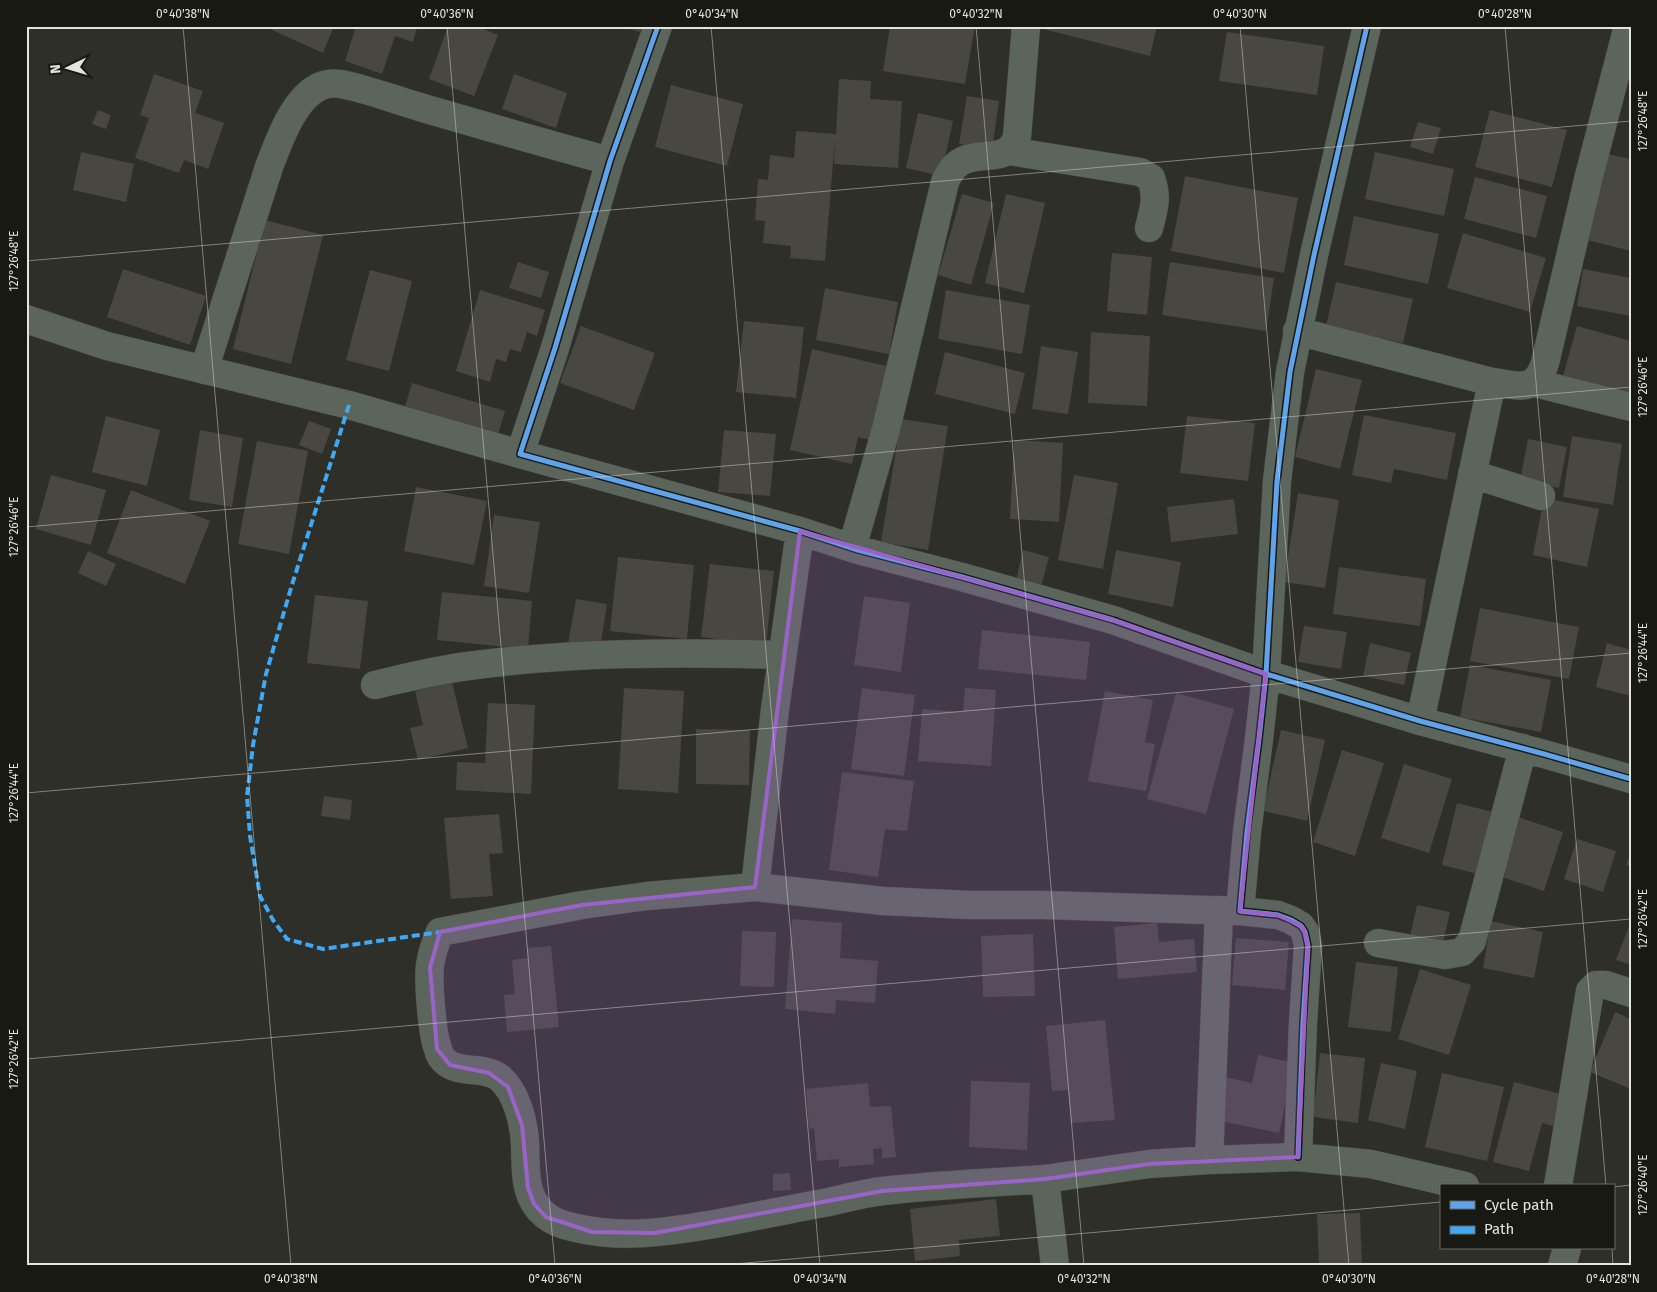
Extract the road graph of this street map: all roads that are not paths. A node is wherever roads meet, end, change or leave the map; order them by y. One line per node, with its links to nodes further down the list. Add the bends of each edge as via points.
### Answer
1 (658, 26): 6 (street)
2 (1026, 26): 5 (street, via 1017,137)
3 (1367, 26): 9 (street)
4 (1628, 26): 12 (street, via 1545,363)
5 (1008, 151): 7 (street, via 1140,172 1151,178 1156,202); 18 (street, via 964,159 949,171 886,429)
6 (610, 161): 10 (street, via 350,85 332,83 321,86 308,93 294,109 278,143); 14 (street)
7 (1149, 228)
8 (26, 319): 10 (street, via 107,346)
9 (1298, 331): 11 (street); 20 (street, via 1277,482)
10 (204, 370): 14 (street, via 349,405)
11 (1492, 382): 12 (street, via 1521,386); 15 (street)
12 (1535, 383): 13 (street)
13 (1631, 407)
14 (520, 454): 17 (street)
15 (1472, 474): 16 (street); 22 (street)
16 (1541, 496)
17 (800, 531): 18 (street); 19 (street)
18 (852, 548): 20 (street, via 1113,620)
19 (782, 655): 21 (street, via 590,654 467,666); 25 (street)
20 (1266, 674): 22 (street); 26 (street, via 1246,832)
21 (374, 684)
22 (1420, 721): 23 (street)
23 (1523, 748): 24 (street); 27 (street, via 1472,941 1462,952 1445,955)
24 (1631, 779)
25 (754, 888): 26 (street, via 883,901); 31 (street, via 582,904 440,932 430,968 437,1049 450,1065 489,1073 508,1087 522,1125 528,1188 534,1204 546,1217 592,1232 621,1235 655,1233 882,1191)
26 (1229, 911): 29 (street, via 1284,918 1301,926 1305,932 1308,946); 30 (street)
27 (1378, 943)
28 (1631, 993): 33 (street, via 1606,984 1590,991)
29 (1298, 1157): 30 (street); 32 (street, via 1371,1164)
30 (1209, 1160): 31 (street, via 1150,1164)
31 (1045, 1179): 35 (street)
32 (1456, 1184)
33 (1558, 1184)
34 (1566, 1250): 36 (street)
35 (1054, 1266)
36 (1562, 1266)

